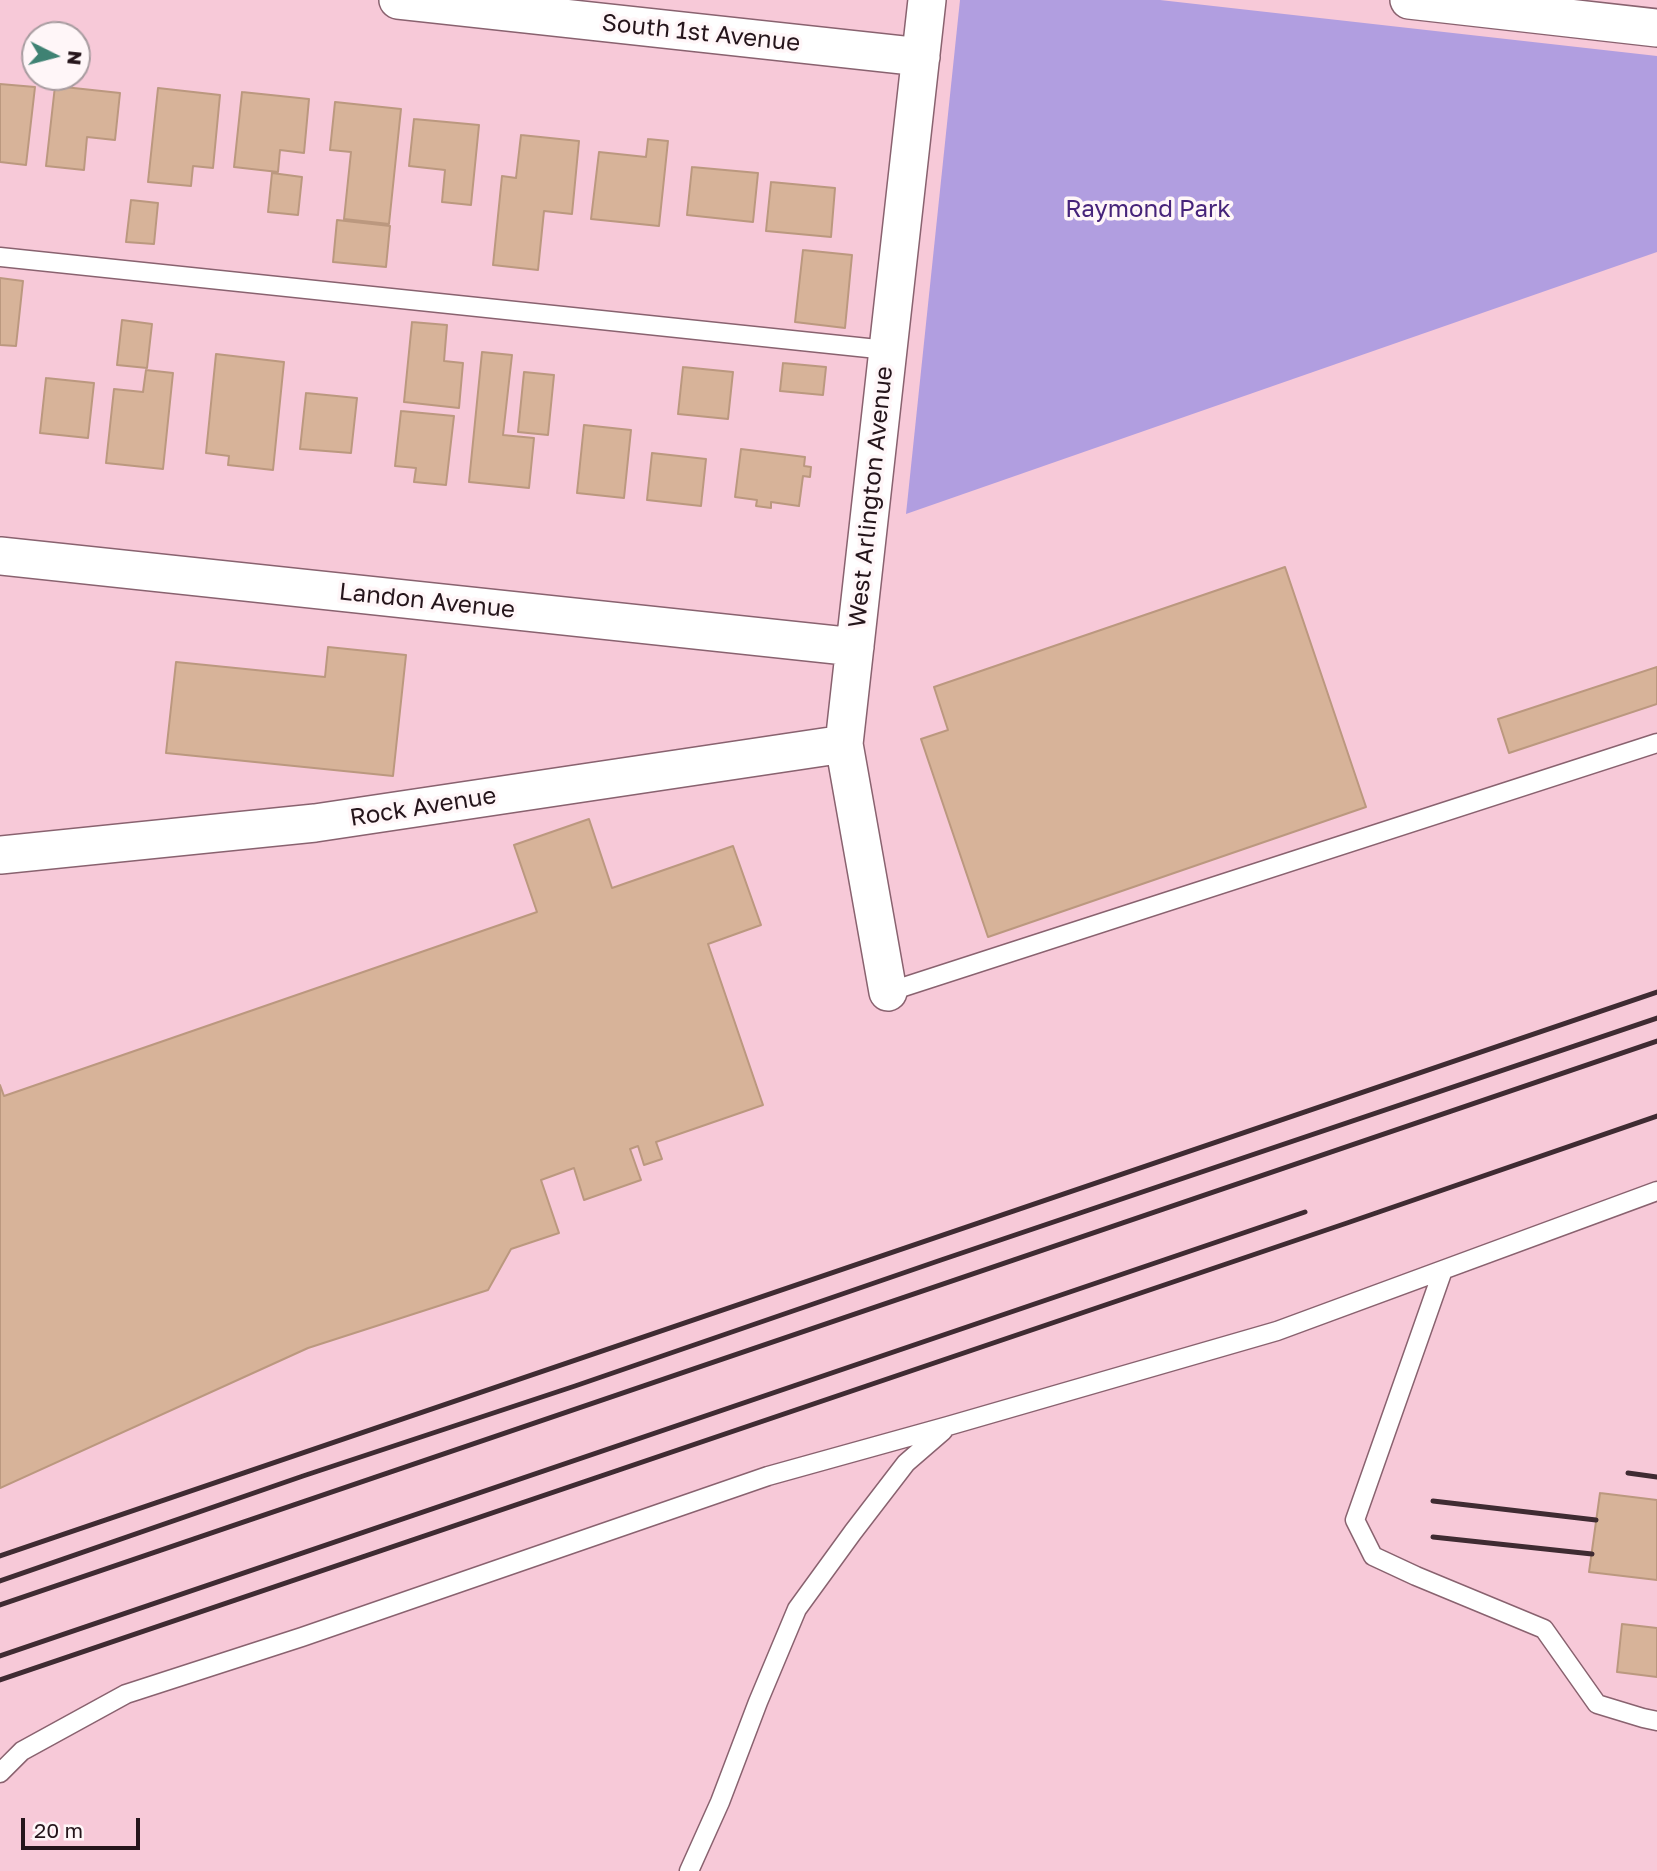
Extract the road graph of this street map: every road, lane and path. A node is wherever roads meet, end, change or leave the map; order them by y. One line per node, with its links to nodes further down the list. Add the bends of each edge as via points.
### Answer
1 (398, 0): 5 (street, South 1st Avenue)
2 (927, 0): 5 (street, West Arlington Avenue)
3 (1409, 0): 4 (street)
4 (1657, 28)
5 (921, 57): 7 (street, West Arlington Avenue)
6 (0, 257): 7 (lane)
7 (887, 350): 9 (street, West Arlington Avenue)
8 (0, 556): 9 (street, Landon Avenue)
9 (855, 647): 11 (street, West Arlington Avenue)
10 (1657, 743): 13 (lane)
11 (844, 744): 12 (street, Rock Avenue, via 315,823); 13 (street, West Arlington Avenue)
12 (0, 855)
13 (888, 992)
14 (1657, 1191): 15 (lane)
15 (1443, 1270): 16 (lane, via 1277,1331); 17 (lane, via 1355,1520 1373,1556 1544,1629 1597,1704)
16 (948, 1426): 18 (lane, via 768,1476 126,1693 22,1751); 19 (lane, via 906,1463 797,1609)
17 (1657, 1721)
18 (0, 1773)
19 (689, 1871)

